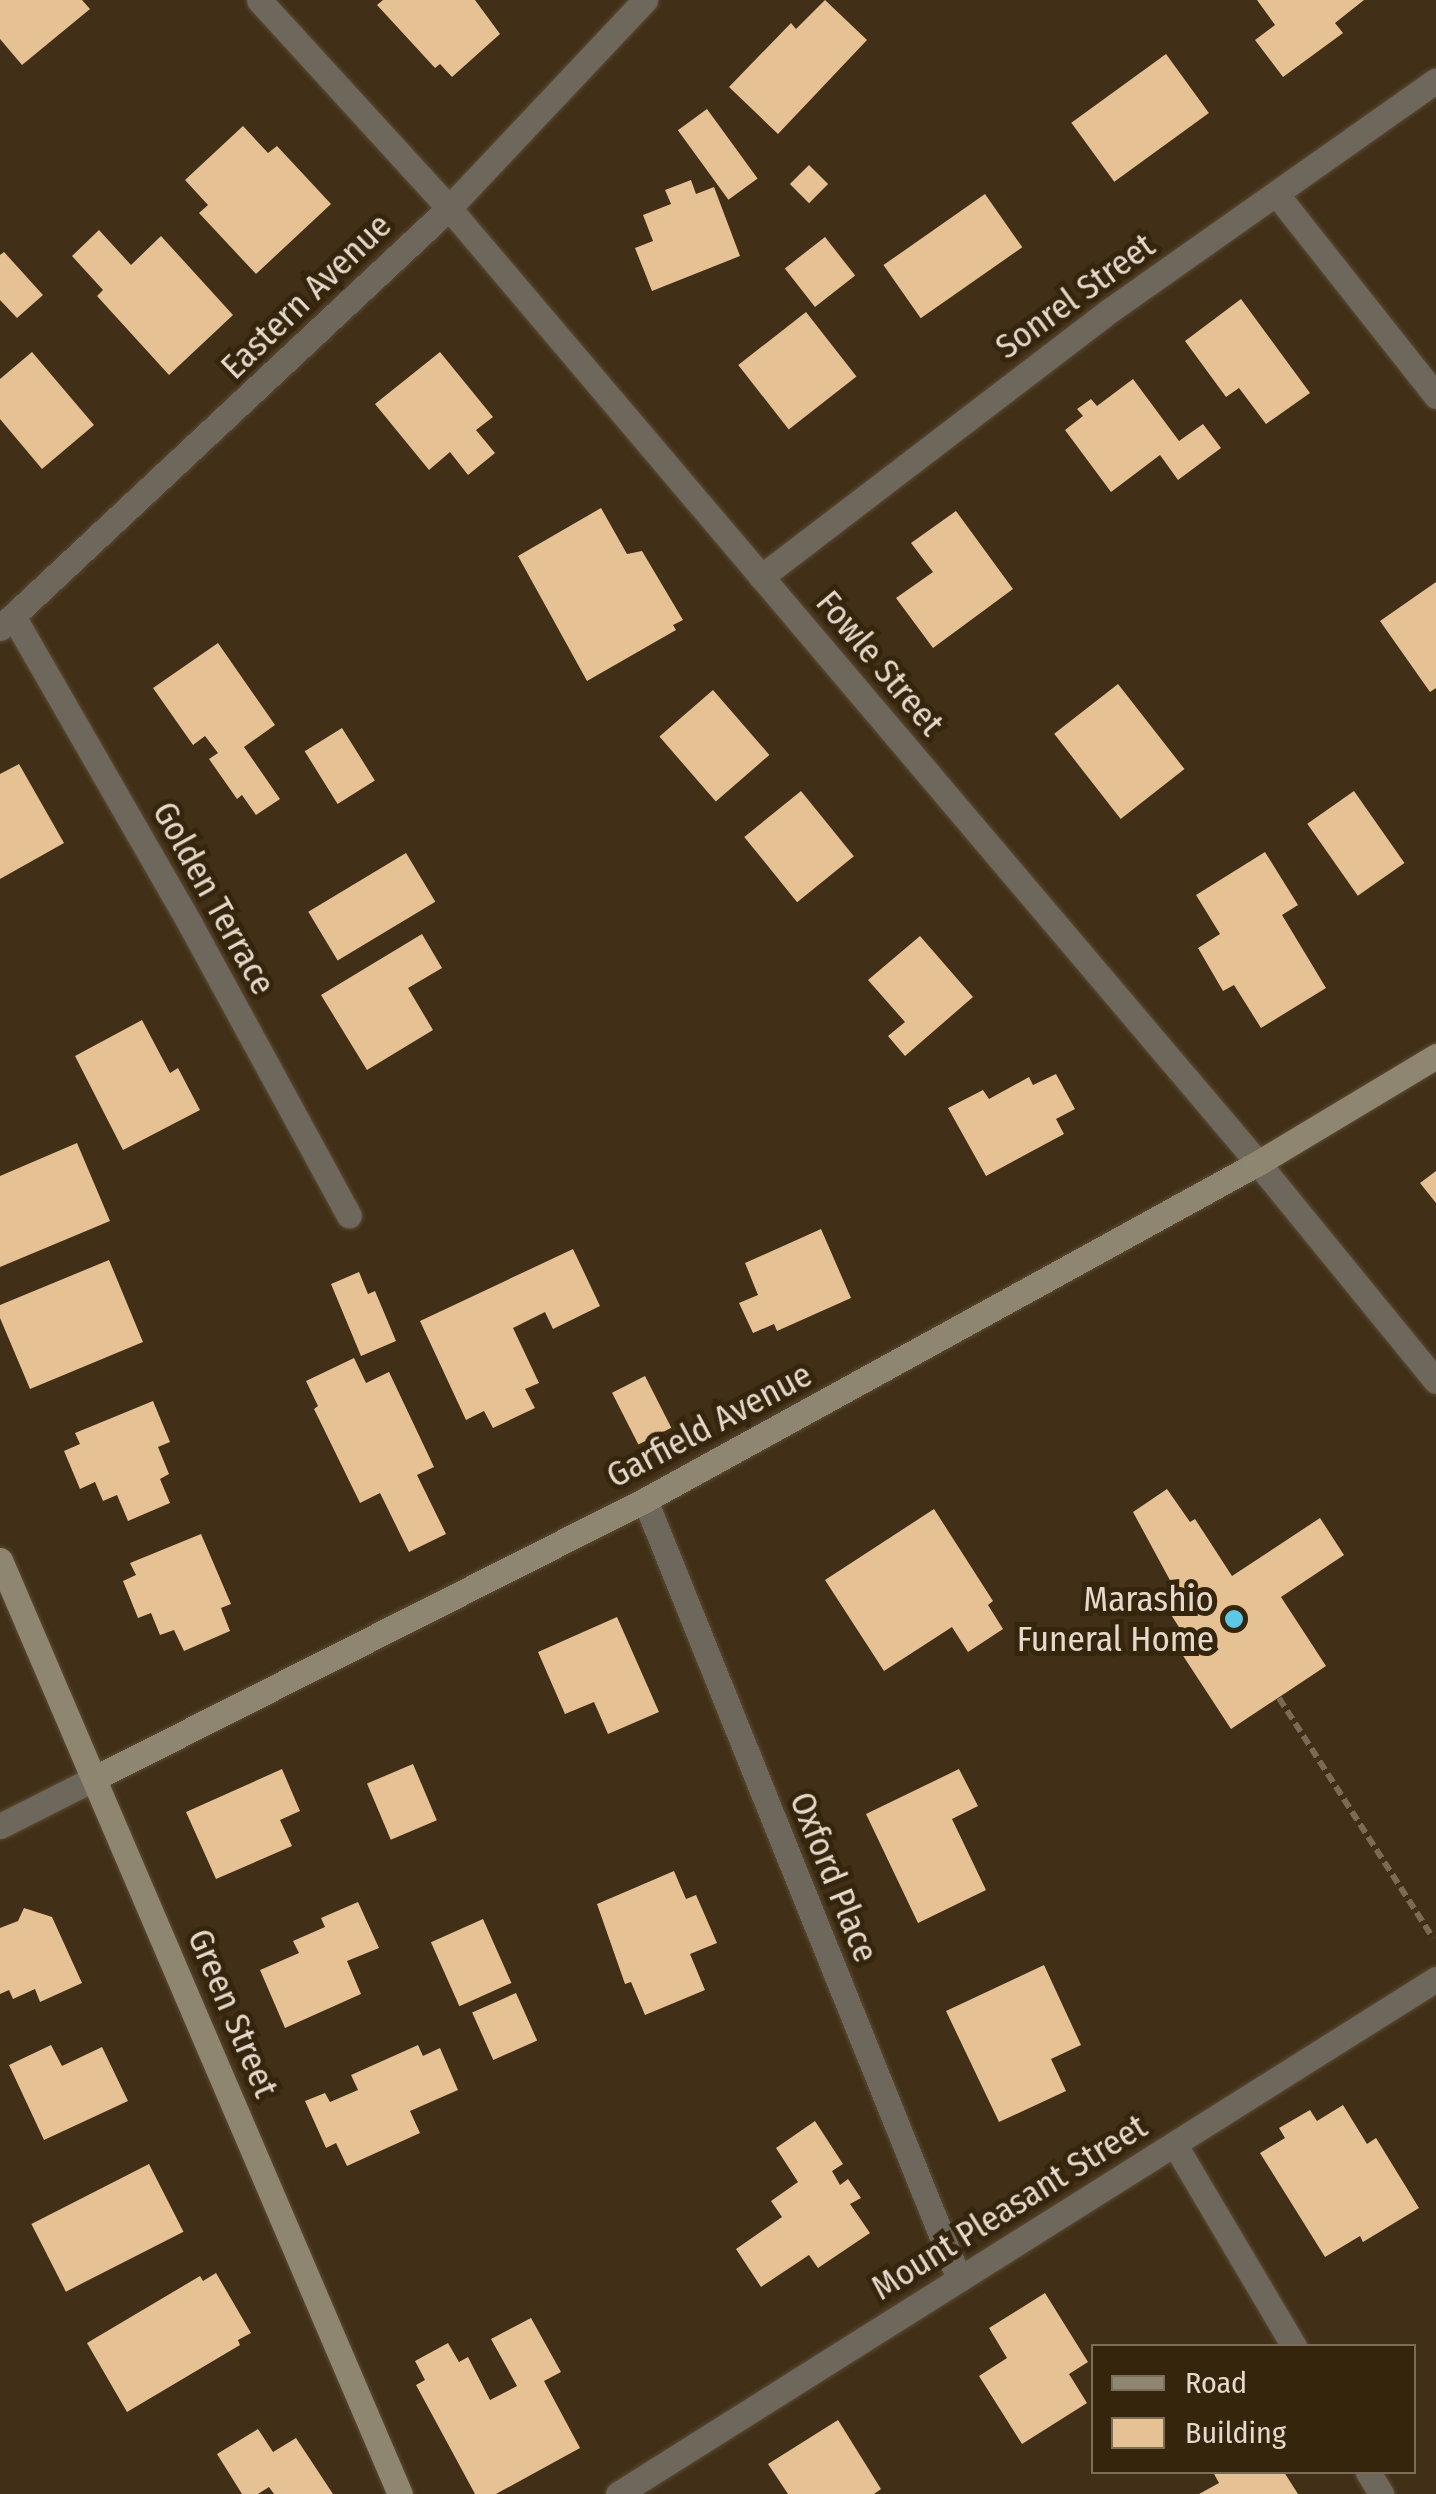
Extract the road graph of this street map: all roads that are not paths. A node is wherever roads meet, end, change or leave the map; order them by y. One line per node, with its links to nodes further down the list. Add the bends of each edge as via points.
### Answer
1 (259, 0): 5 (street, Fowle Street)
2 (645, 0): 5 (street, Eastern Avenue)
3 (1436, 80): 4 (street, Sonrel Street)
4 (1278, 196): 6 (street); 7 (street, Sonrel Street, via 1109,311)
5 (449, 208): 7 (street, Fowle Street); 8 (street, Eastern Avenue)
6 (1436, 396)
7 (761, 577): 10 (street, Fowle Street)
8 (7, 622): 11 (street, Golden Terrace, via 190,924)
9 (1436, 1056): 10 (street, Garfield Avenue)
10 (1258, 1163): 12 (street, Fowle Street); 13 (street, Garfield Avenue)
11 (349, 1216)
12 (1436, 1381)
13 (645, 1500): 15 (street, Garfield Avenue); 19 (street, Oxford Place)
14 (0, 1560): 15 (street, Green Street)
15 (95, 1778): 16 (street, Garfield Avenue); 21 (street, Green Street)
16 (0, 1826)
17 (1436, 1978): 18 (street, Mount Pleasant Street)
18 (1175, 2146): 19 (street, Mount Pleasant Street); 20 (street)
19 (958, 2279): 22 (street, Mount Pleasant Street)
20 (1293, 2344)
21 (400, 2494)
22 (618, 2494)

